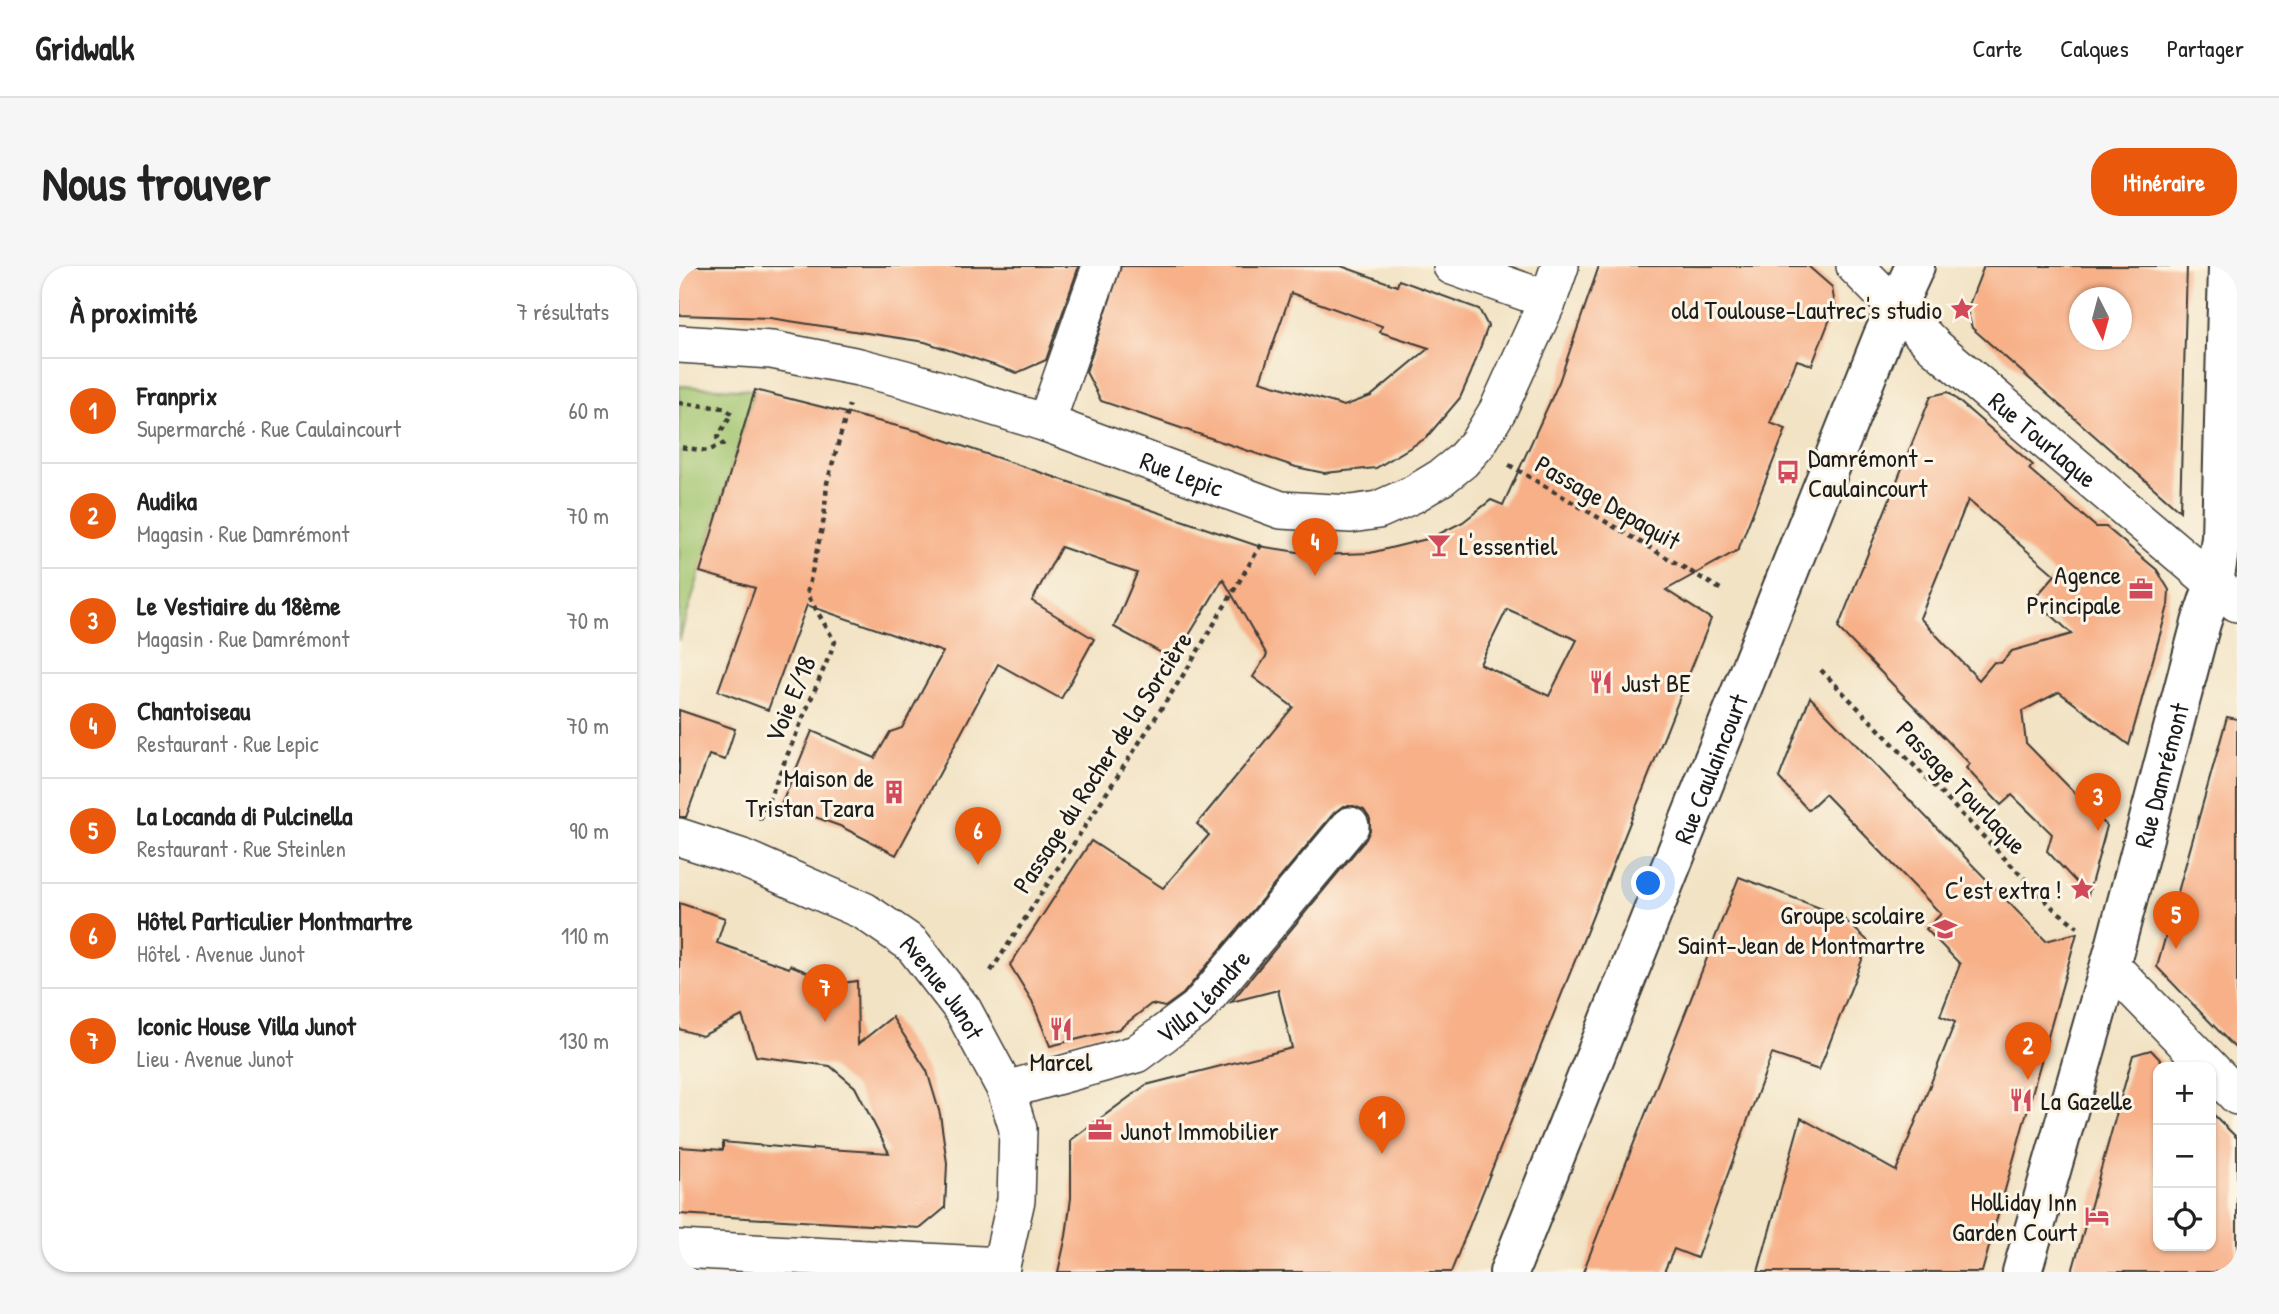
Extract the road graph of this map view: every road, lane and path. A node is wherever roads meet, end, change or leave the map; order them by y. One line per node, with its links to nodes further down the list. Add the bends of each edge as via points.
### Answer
1 (1101, 266): 12 (street)
2 (1452, 266): 7 (street)
3 (1560, 266): 7 (street, Rue Lepic)
4 (1855, 266): 8 (street, Rue Tourlaque)
5 (1915, 266): 8 (street, Rue Caulaincourt)
6 (2228, 266): 17 (street, Rue Damrémont, via 2221,538)
7 (1548, 300): 13 (street, Rue Lepic)
8 (1895, 305): 17 (street, Rue Tourlaque, via 1935,347); 31 (street, Rue Caulaincourt)
9 (679, 344): 10 (street, Rue Lepic, via 772,350)
10 (859, 367): 12 (street, Rue Lepic); 19 (path, Voie E/18, via 827,483 807,594 835,642)
11 (679, 403): 14 (path, via 724,408 732,414 717,438 723,444 708,451)
12 (1046, 423): 13 (street, Rue Lepic, via 1281,510 1317,514 1378,510 1442,477)
13 (1478, 443): 16 (path, Passage Depaquit, via 1515,470)
14 (679, 446)
15 (1243, 573): 24 (path, Passage du Rocher de la Sorcière, via 1189,666)
16 (1723, 590)
17 (2226, 594): 23 (street, Rue Damrémont, via 2201,623)
18 (1821, 670): 22 (path, Passage Tourlaque, via 2054,909)
19 (760, 820)
20 (1350, 826): 27 (street, Villa Léandre, via 1197,1009 1136,1054)
21 (679, 837): 27 (street, Avenue Junot, via 740,857 863,911 912,944 963,1010)
22 (2078, 928)
23 (2110, 965): 25 (street); 32 (street, Rue Damrémont)
24 (991, 971)
25 (2204, 1062)
26 (2216, 1074): 28 (street)
27 (1006, 1090): 30 (street, Avenue Junot, via 1018,1129 1016,1200)
28 (2237, 1096)
29 (679, 1249): 30 (street)
30 (999, 1269)
31 (1510, 1272)
32 (2022, 1272)

